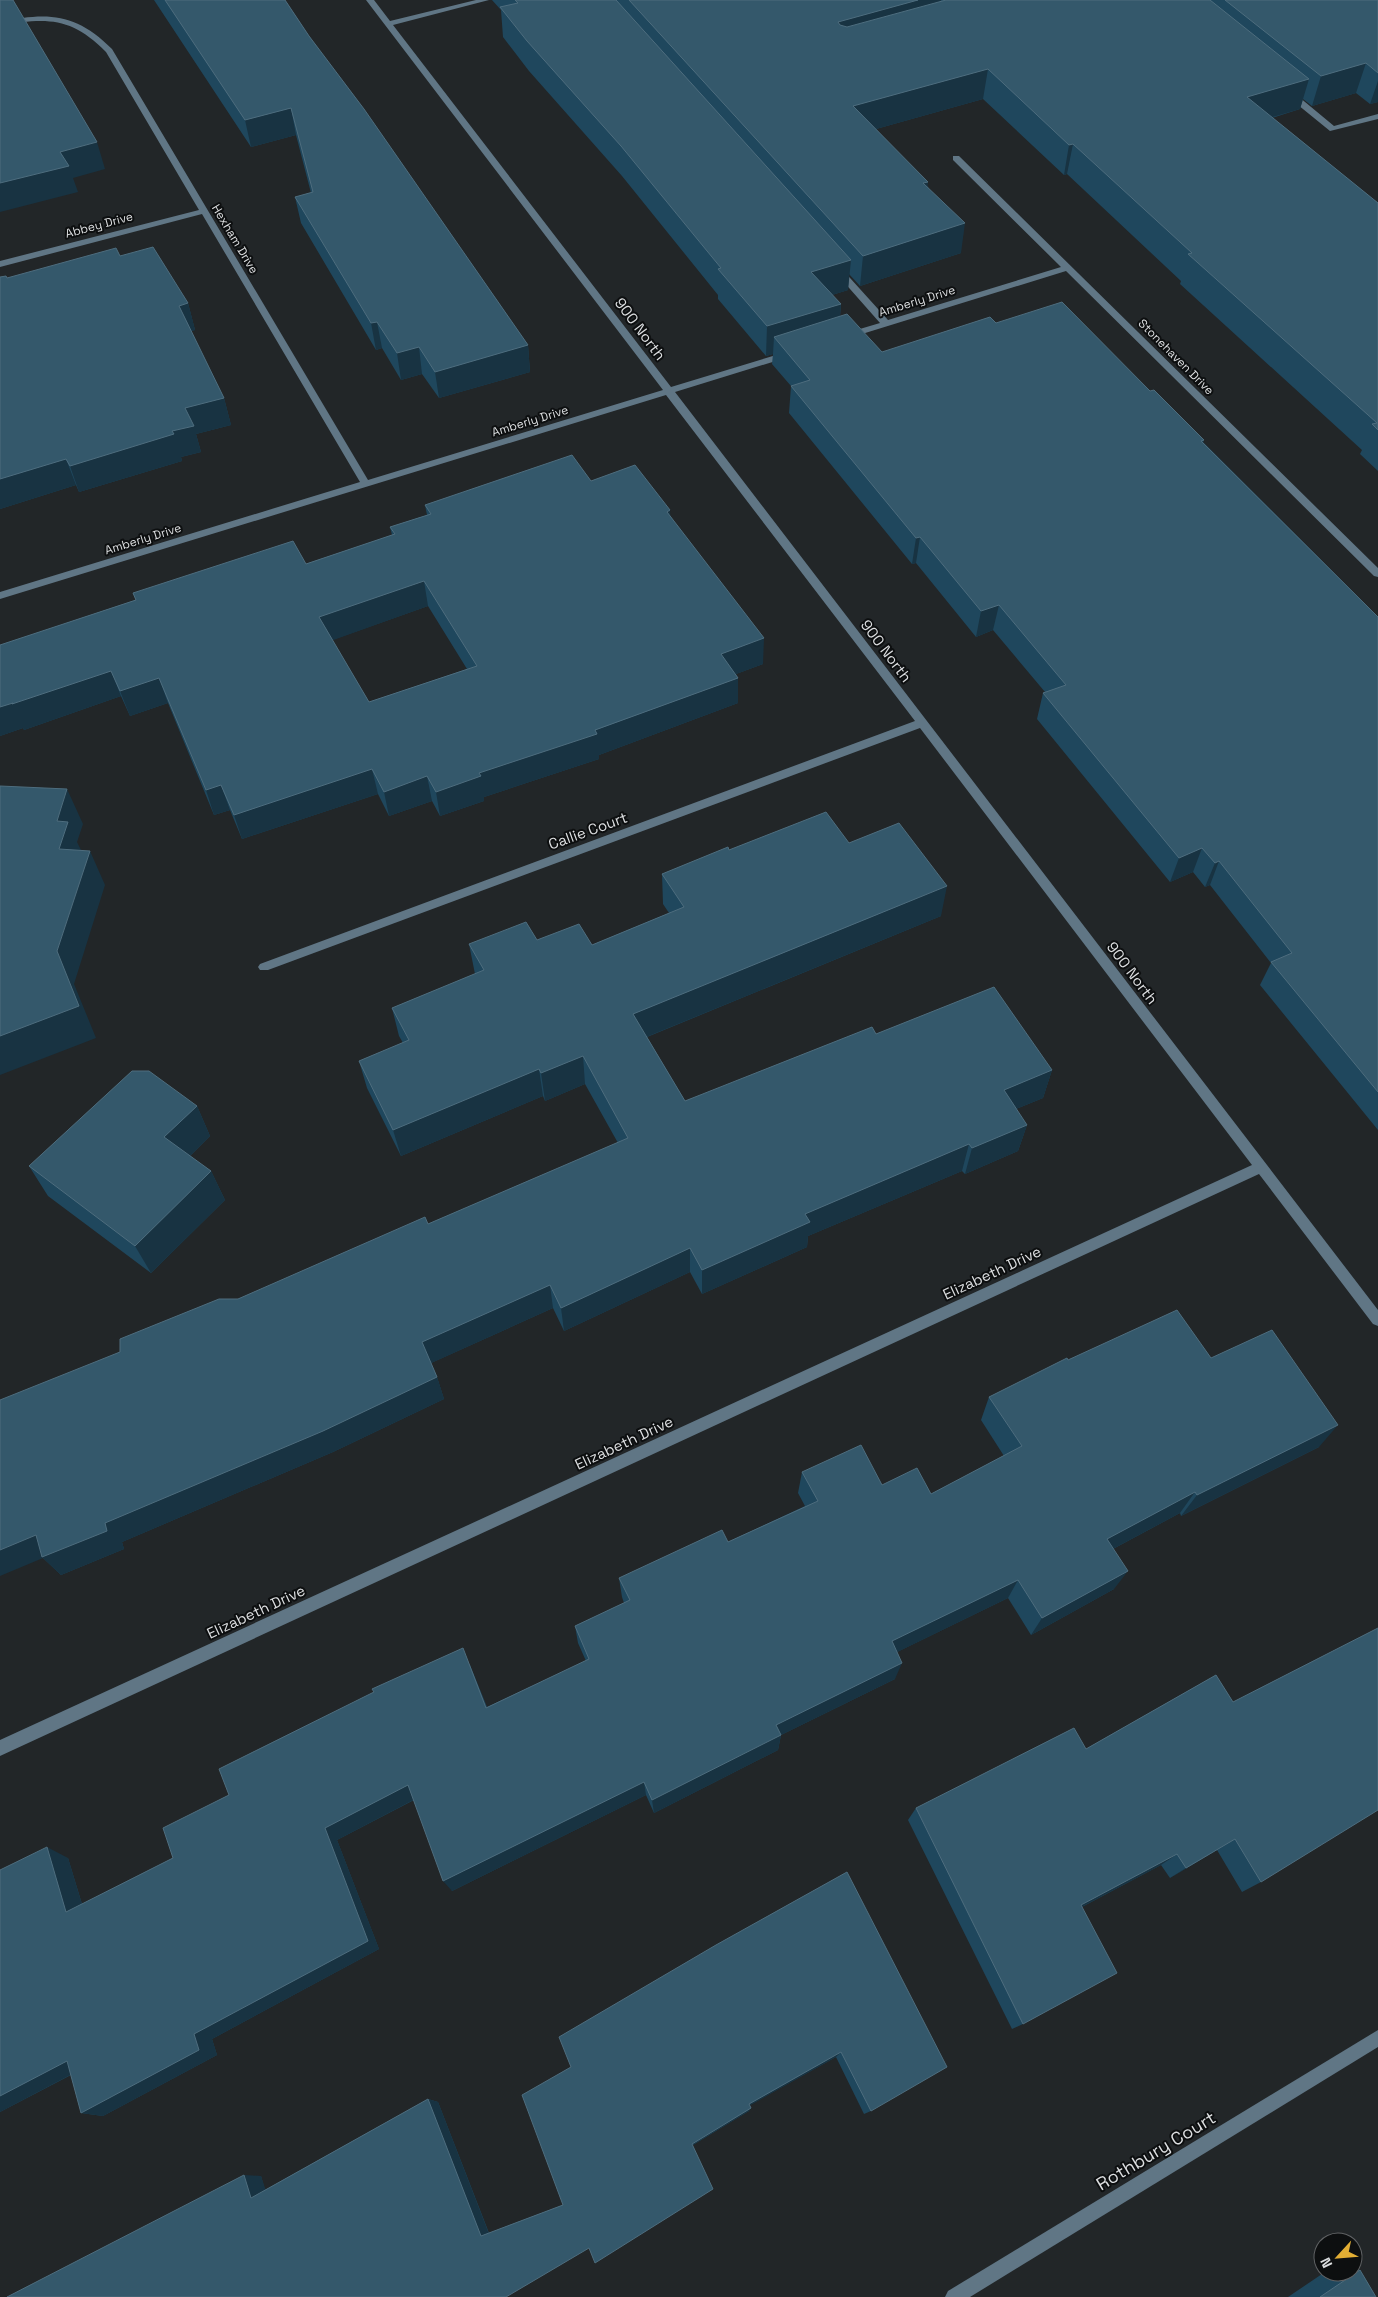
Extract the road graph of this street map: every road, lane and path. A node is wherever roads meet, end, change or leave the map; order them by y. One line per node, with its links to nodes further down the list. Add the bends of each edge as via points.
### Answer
1 (370, 0): 4 (street, 900 North)
2 (485, 0): 4 (street)
3 (0, 24): 8 (street, Hexham Drive, via 68,20 86,28 109,51)
4 (388, 24): 15 (street, 900 North)
5 (1280, 86): 6 (street, via 1333,129)
6 (1378, 116)
7 (956, 158): 11 (street, Stonehaven Drive)
8 (204, 211): 9 (street, Abbey Drive); 16 (street, Hexham Drive)
9 (0, 264)
10 (835, 266): 12 (street)
11 (1067, 268): 12 (street, Amberly Drive); 17 (street, Stonehaven Drive)
12 (886, 324): 13 (street, Amberly Drive)
13 (840, 338)
14 (802, 350): 15 (street, Amberly Drive)
15 (668, 392): 16 (street, Amberly Drive); 19 (street, 900 North)
16 (366, 484): 18 (street, Amberly Drive)
17 (1378, 574)
18 (0, 596)
19 (922, 723): 20 (street, Callie Court); 21 (street, 900 North)
20 (264, 967)
21 (1261, 1167): 22 (street, 900 North); 23 (street, Elizabeth Drive)
22 (1378, 1320)
23 (0, 1748)
24 (1378, 2038): 25 (street, Rothbury Court)
25 (954, 2297)

